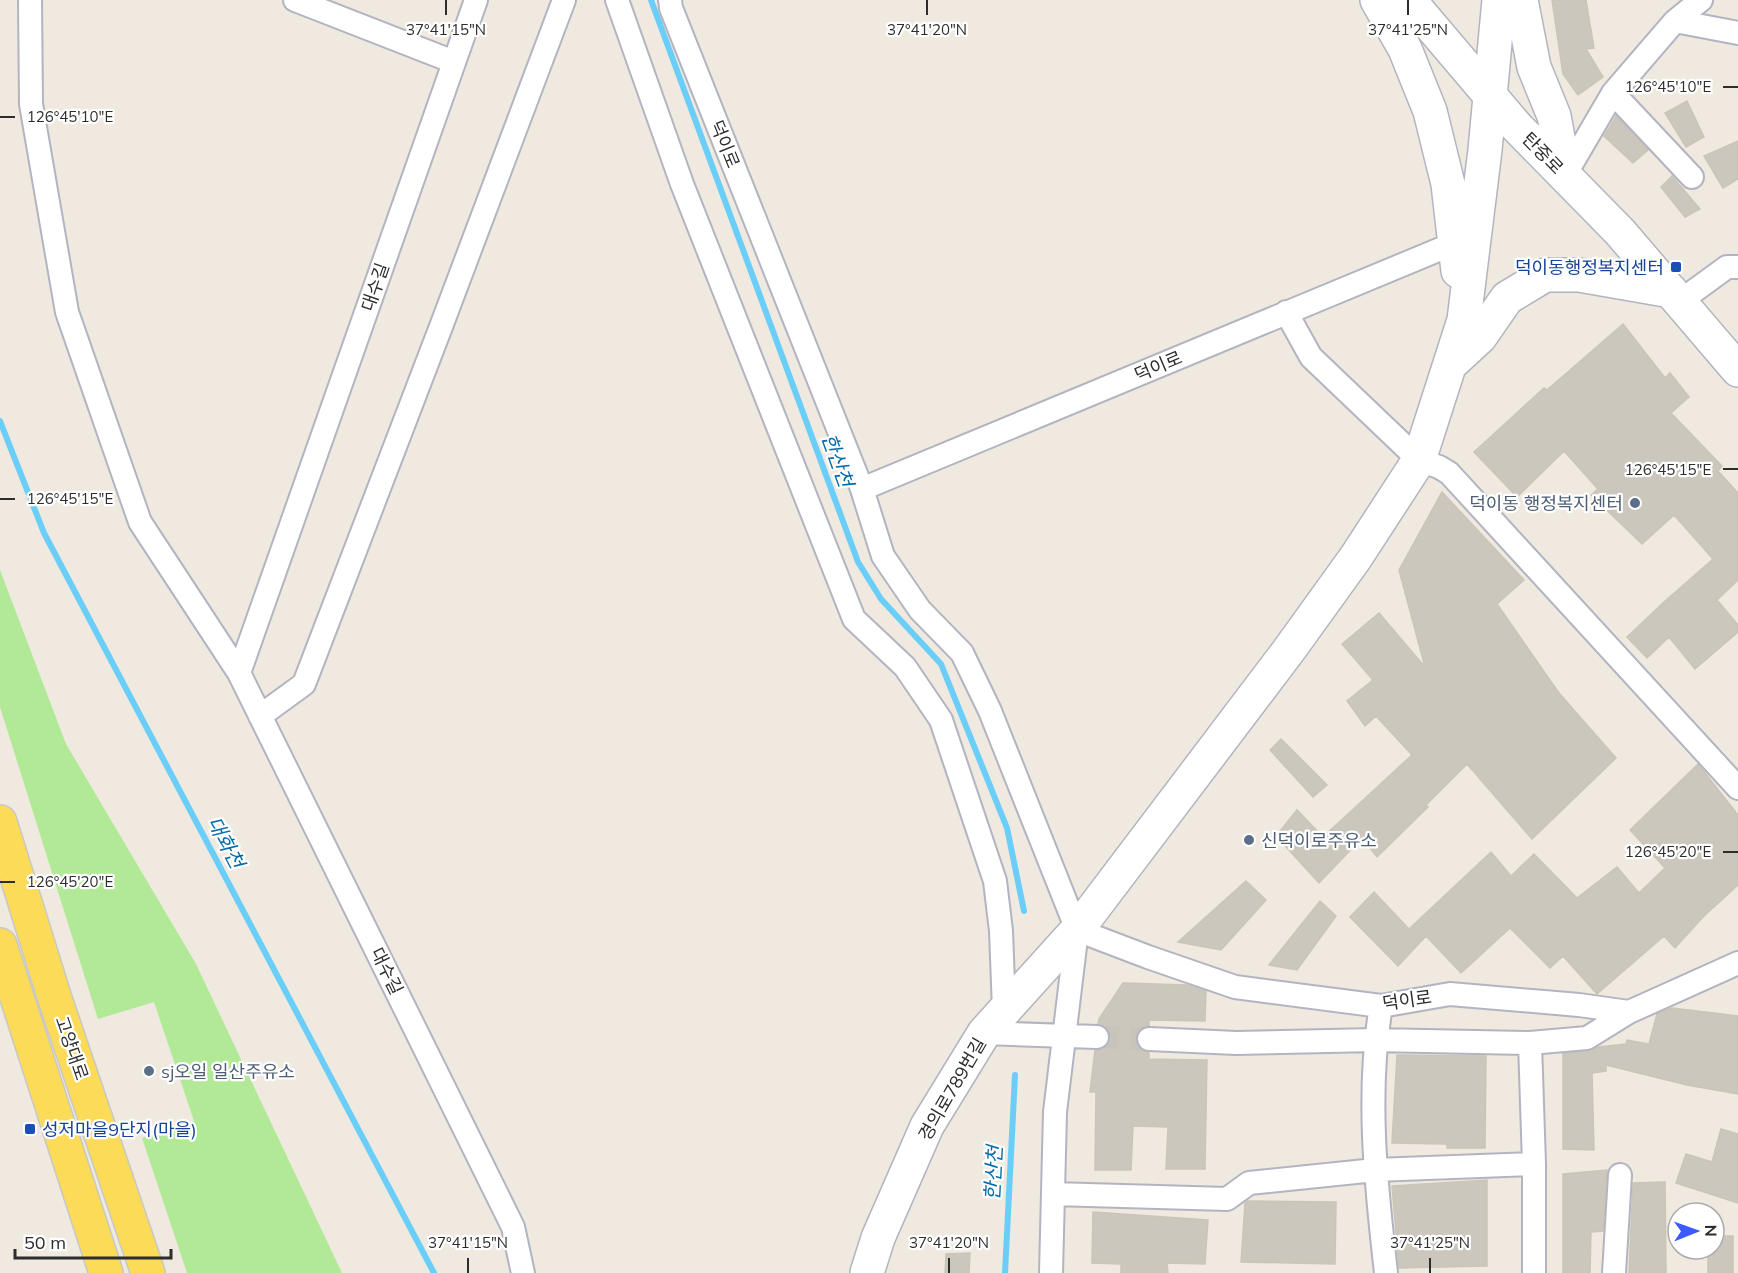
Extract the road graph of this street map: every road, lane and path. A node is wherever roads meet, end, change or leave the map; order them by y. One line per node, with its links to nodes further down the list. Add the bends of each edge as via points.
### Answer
1 (30, 0): 28 (street, 대수길, via 32,104 67,312 140,522)
2 (295, 0): 14 (street)
3 (476, 0): 14 (street, 대수길)
4 (564, 0): 29 (street, via 304,684)
5 (617, 0): 37 (street, via 682,184 854,619 905,667 941,720 995,881 1001,931)
6 (670, 0): 27 (street, 덕이로)
7 (1377, 0): 19 (main road, via 1405,49 1430,111 1448,184)
8 (1409, 0): 16 (main road, 탄중로)
9 (1499, 0): 16 (main road, 덕이로)
10 (1521, 0): 17 (main road, via 1534,67 1554,116)
11 (1701, 0): 12 (street)
12 (1675, 21): 13 (street); 15 (street)
13 (1738, 33)
14 (454, 62): 28 (street, 대수길)
15 (1613, 93): 17 (street); 18 (street)
16 (1491, 94): 17 (main road, 탄중로, via 1516,126); 23 (main road, 덕이로)
17 (1565, 175): 21 (main road, 탄중로)
18 (1692, 177)
19 (1455, 243): 22 (street, 덕이로); 23 (main road)
20 (1738, 267): 21 (street, via 1727,267)
21 (1675, 296): 24 (main road, via 1578,275 1545,275 1507,298 1480,337); 25 (main road, 탄중로)
22 (1286, 312): 26 (street, via 1311,357); 27 (street, 덕이로)
23 (1464, 320): 24 (main road, 덕이로)
24 (1449, 366): 26 (main road, 덕이로)
25 (1738, 370)
26 (1419, 460): 30 (street, via 1449,473); 32 (main road, 덕이로, via 1356,557)
27 (862, 489): 32 (street, 덕이로, via 883,556 920,610 962,654 990,711)
28 (239, 673): 29 (street, 대수길)
29 (260, 716): 49 (street, 대수길, via 513,1227)
30 (1738, 788)
31 (0, 822): 48 (main road, 고양대로)
32 (1077, 930): 35 (street, 덕이로, via 1235,987); 37 (main road, 경의로789번길); 38 (street, 덕이로)
33 (0, 945): 47 (main road, 고양대로)
34 (1738, 963): 36 (street)
35 (1381, 1006): 36 (street, 덕이로, via 1450,994); 41 (street)
36 (1629, 1012): 42 (street, via 1587,1038)
37 (994, 1022): 38 (street); 50 (main road, 경의로789번길, via 927,1126 878,1238)
38 (1064, 1035): 39 (street); 46 (street, 덕이로, via 1055,1112)
39 (1097, 1037)
40 (1149, 1039): 41 (street, via 1236,1043)
41 (1375, 1040): 42 (street); 44 (street)
42 (1530, 1043): 43 (street)
43 (1534, 1164): 44 (street); 54 (street)
44 (1375, 1170): 46 (street, via 1249,1183 1227,1199); 52 (street)
45 (1620, 1175): 55 (street)
46 (1053, 1194): 51 (street, 덕이로)
47 (106, 1273)
48 (148, 1273)
49 (523, 1273)
50 (867, 1273)
51 (1051, 1273)
52 (1386, 1273)
53 (1528, 1273): 54 (street)
54 (1534, 1273)
55 (1614, 1273)

